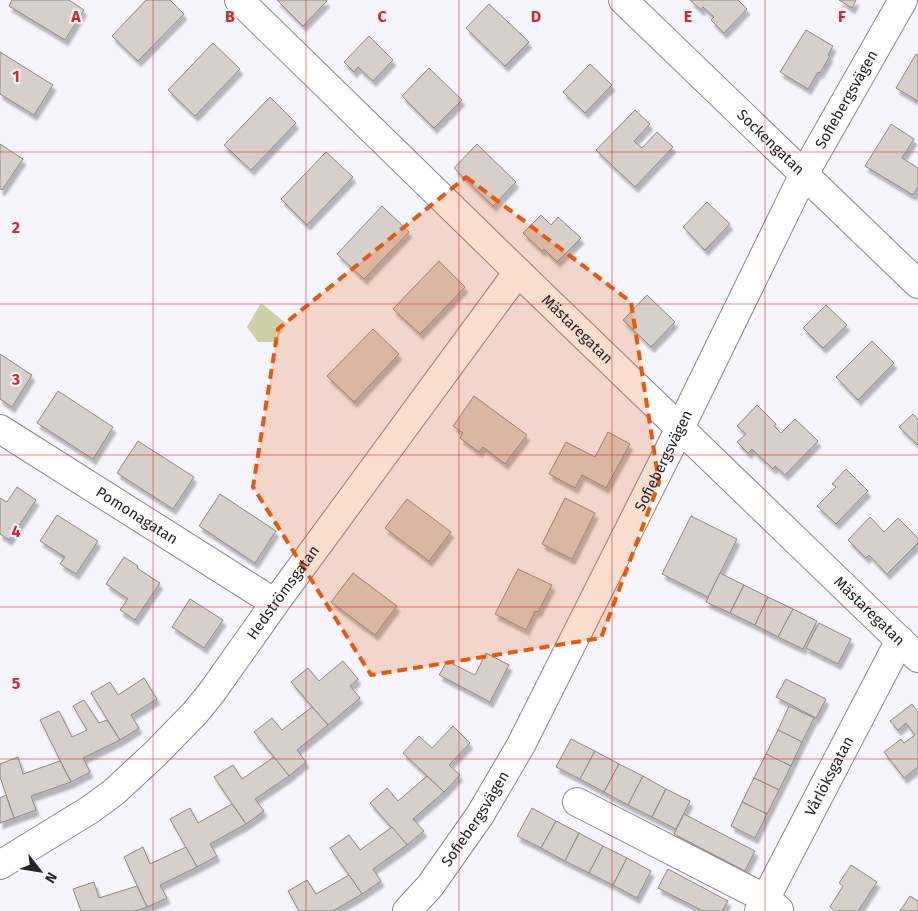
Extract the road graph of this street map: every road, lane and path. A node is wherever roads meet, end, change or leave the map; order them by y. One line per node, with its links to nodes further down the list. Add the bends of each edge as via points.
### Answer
1 (239, 0): 5 (street, Mästaregatan)
2 (623, 0): 4 (street, Sockengatan)
3 (903, 0): 4 (street, Sofiebergsvägen)
4 (804, 174): 6 (street, Sockengatan); 7 (street, Sofiebergsvägen)
5 (518, 272): 7 (street, Mästaregatan); 9 (street, Hedströmsgatan)
6 (918, 284)
7 (680, 428): 10 (street, Mästaregatan); 14 (street, Sofiebergsvägen, via 521,746 480,815 430,886)
8 (0, 429): 9 (street, Pomonagatan)
9 (275, 603): 12 (street, Hedströmsgatan, via 195,713 136,773 91,809)
10 (909, 649): 13 (street, Vårlöksgatan)
11 (577, 802): 13 (street)
12 (0, 865)
13 (769, 907)
14 (407, 911)

